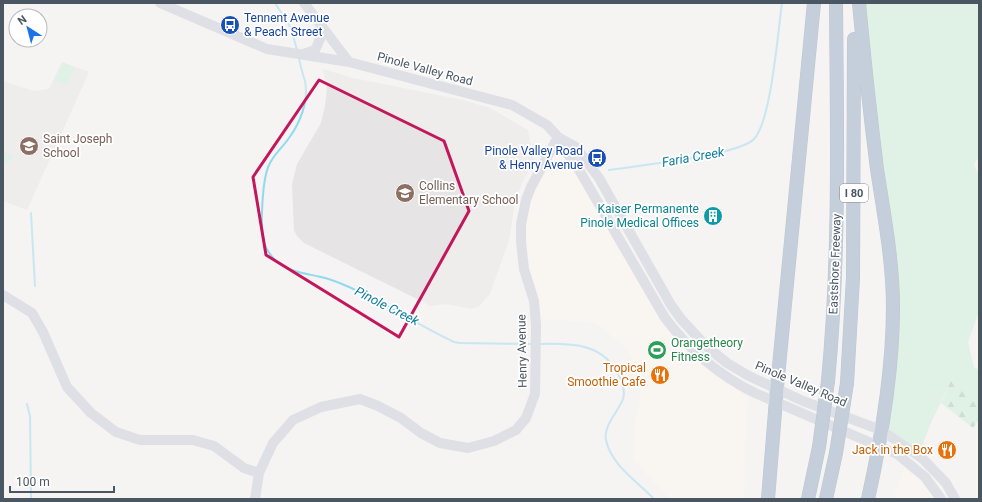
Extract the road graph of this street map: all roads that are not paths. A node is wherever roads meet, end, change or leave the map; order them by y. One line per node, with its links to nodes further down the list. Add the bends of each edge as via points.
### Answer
1 (160, 3): 8 (main road, Pinole Valley Road, via 267,49)
2 (304, 3): 7 (main road)
3 (814, 3): 12 (highway)
4 (836, 3): 19 (highway, Eastshore Freeway / I 80, bridge, via 836,272 828,381 819,447)
5 (854, 3): 20 (highway, Eastshore Freeway / I 80, bridge, via 853,278 847,383)
6 (859, 3): 14 (highway, via 867,95 892,272 892,357)
7 (321, 25): 8 (main road, via 321,37 315,50); 9 (main road)
8 (303, 54): 9 (main road, Pinole Valley Road)
9 (349, 62): 10 (main road, Pinole Valley Road, via 512,105 547,125)
10 (558, 137): 12 (main road, Pinole Valley Road, via 576,147 599,178 681,319 706,346 727,362 749,376); 13 (main road, Pinole Valley Road, via 644,284 679,337 708,365 729,380); 16 (main road, Henry Avenue, via 531,187 521,224 524,269 534,301 536,355 535,394 526,418 516,430 494,441 468,448 440,443 395,415 360,399 321,407 293,420 273,443)
11 (3, 295): 16 (main road, via 32,313 67,387 91,414 116,432 140,440 193,440 214,446 244,468)
12 (777, 388): 13 (highway); 14 (main road, Pinole Valley Road, via 803,401)
13 (776, 403): 15 (main road, Pinole Valley Road); 18 (highway)
14 (881, 430): 15 (highway); 23 (main road, Pinole Valley Road, via 923,460 946,483)
15 (879, 446): 21 (highway); 22 (main road, Pinole Valley Road, via 897,454 918,470)
16 (259, 473): 17 (main road, Henry Avenue)
17 (255, 499)
18 (768, 499)
19 (808, 499)
20 (826, 499)
21 (868, 499)
22 (941, 499)
23 (955, 499)

